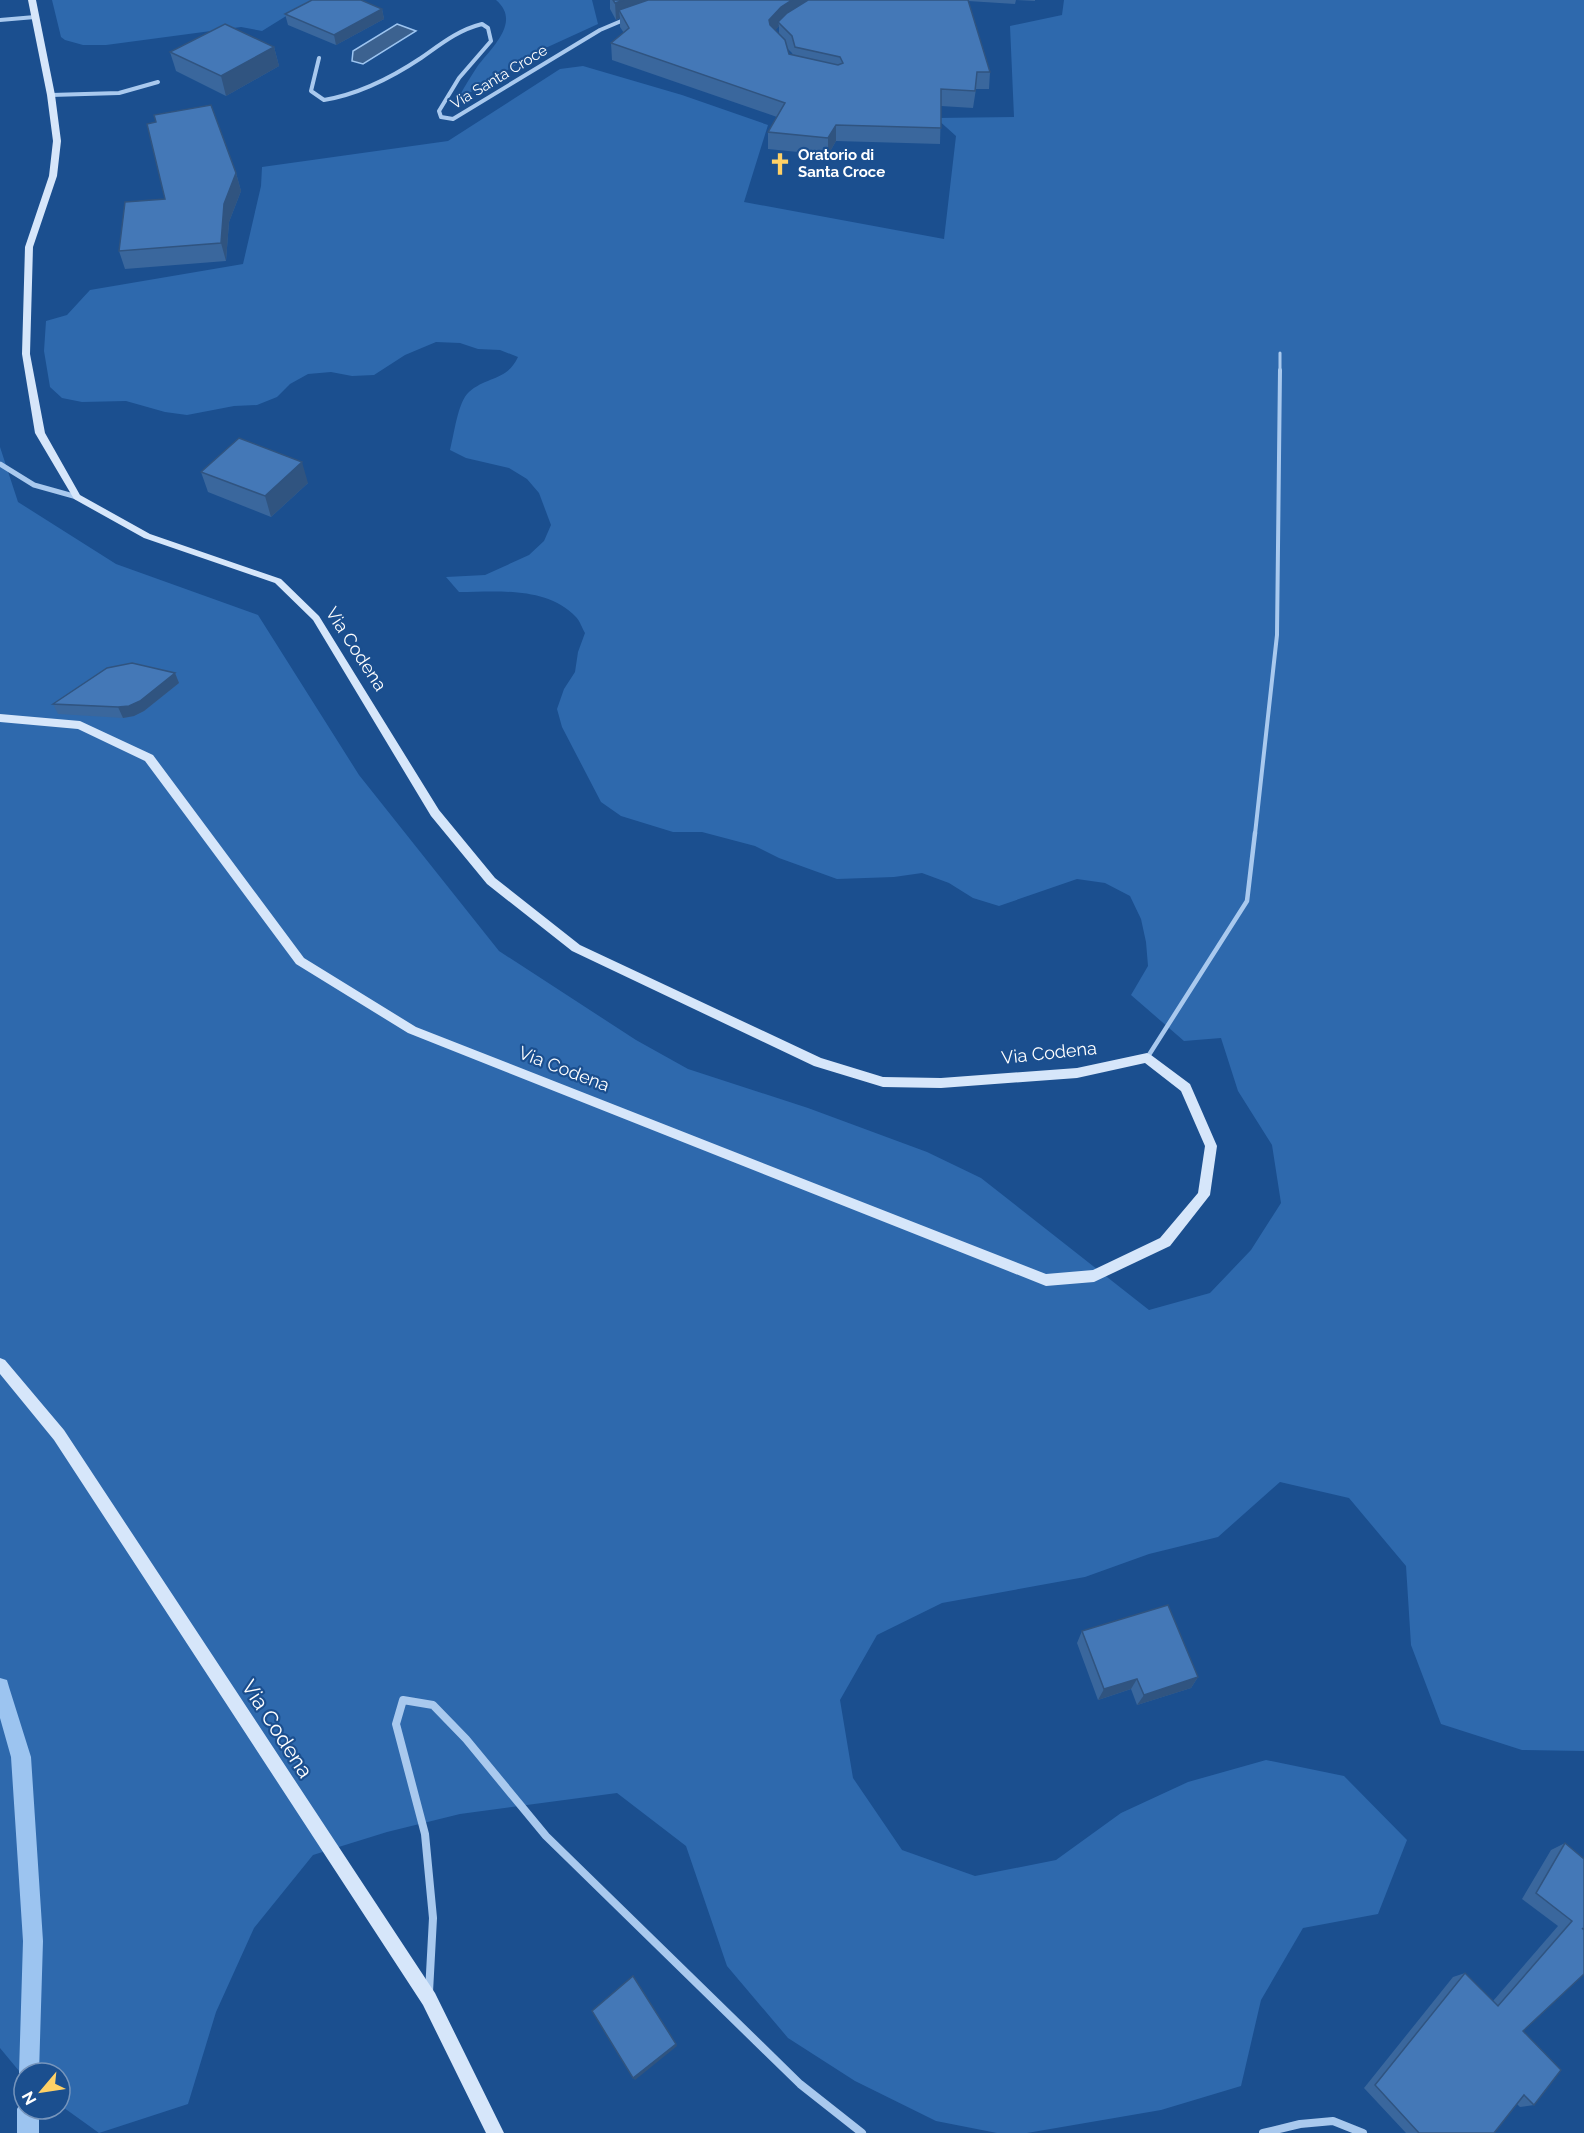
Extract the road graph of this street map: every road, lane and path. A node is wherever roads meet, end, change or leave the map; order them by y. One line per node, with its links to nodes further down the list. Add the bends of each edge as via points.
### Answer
1 (32, 0): 2 (street)
2 (35, 17): 4 (street); 7 (street)
3 (630, 18): 5 (street, Via Santa Croce, via 600,30 453,119 441,117 439,111 459,78 491,41 488,28 482,24 448,36 422,57 343,98 324,100 311,91)
4 (0, 20)
5 (319, 58)
6 (158, 82): 7 (street, via 123,93)
7 (51, 95): 10 (street, via 57,141 53,176 29,247 26,354 40,433)
8 (1280, 353): 12 (lane, via 1277,635 1247,901)
9 (0, 464): 10 (street, via 34,485)
10 (77, 497): 12 (street, Via Codena, via 147,536 278,581 316,618 435,813 491,881 576,948 818,1062 883,1082 941,1083 1077,1073)
11 (0, 718): 12 (street, Via Codena, via 80,725 149,758 300,961 412,1030 1046,1280 1094,1276 1165,1242 1204,1195 1211,1146 1186,1088)
12 (1147, 1058)
13 (0, 1364): 14 (street, Via Codena, via 59,1435)
14 (429, 1999): 15 (street, Via Codena); 16 (street, via 433,1918 425,1834 396,1724 403,1700 433,1705 546,1836 800,2084)
15 (495, 2133)
16 (862, 2133)
17 (1263, 2133): 18 (street, via 1333,2121)
18 (1363, 2133)

